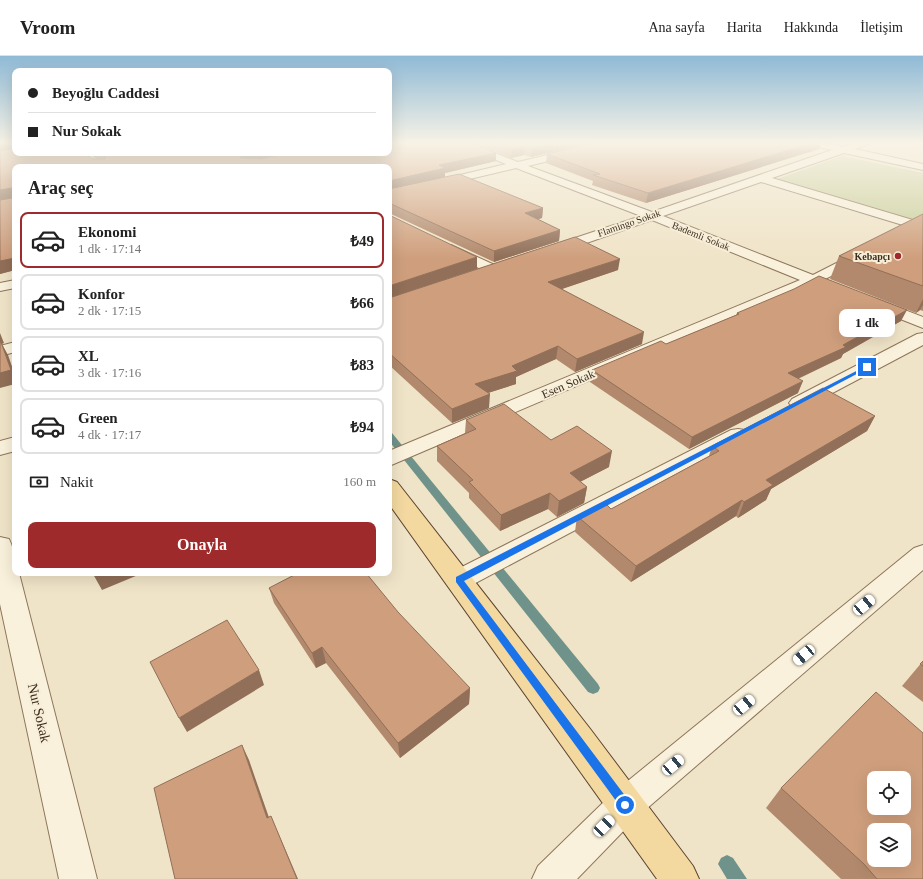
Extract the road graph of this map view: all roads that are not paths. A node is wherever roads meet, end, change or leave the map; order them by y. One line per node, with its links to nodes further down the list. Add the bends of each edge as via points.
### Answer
1 (451, 180): 5 (street)
2 (558, 180): 6 (street, Bademli Sokak)
3 (753, 180): 6 (street, Flamingo Sokak)
4 (768, 180): 7 (street)
5 (392, 194)
6 (650, 215): 11 (street, Flamingo Sokak); 15 (street, Bademli Sokak)
7 (921, 227): 8 (street)
8 (905, 233)
9 (438, 243): 13 (street)
10 (870, 251): 15 (street, Esen Sokak)
11 (539, 255)
12 (509, 265): 13 (street)
13 (494, 270): 14 (street)
14 (479, 275)
15 (813, 280): 18 (street, Bademli Sokak); 28 (street, Esen Sokak, via 416,448)
16 (12, 285): 17 (street)
17 (0, 287)
18 (835, 289)
19 (864, 300): 20 (street)
20 (923, 323)
21 (923, 338): 24 (street)
22 (12, 348): 23 (street)
23 (0, 351)
24 (782, 412)
25 (754, 427): 32 (street)
26 (12, 445): 27 (street)
27 (0, 448)
28 (392, 466)
29 (392, 472): 32 (main road)
30 (0, 546): 34 (street, Nur Sokak)
31 (923, 555): 33 (street)
32 (468, 575): 33 (main road)
33 (625, 805): 35 (street); 36 (main road)
34 (78, 879)
35 (551, 879)
36 (680, 879)

